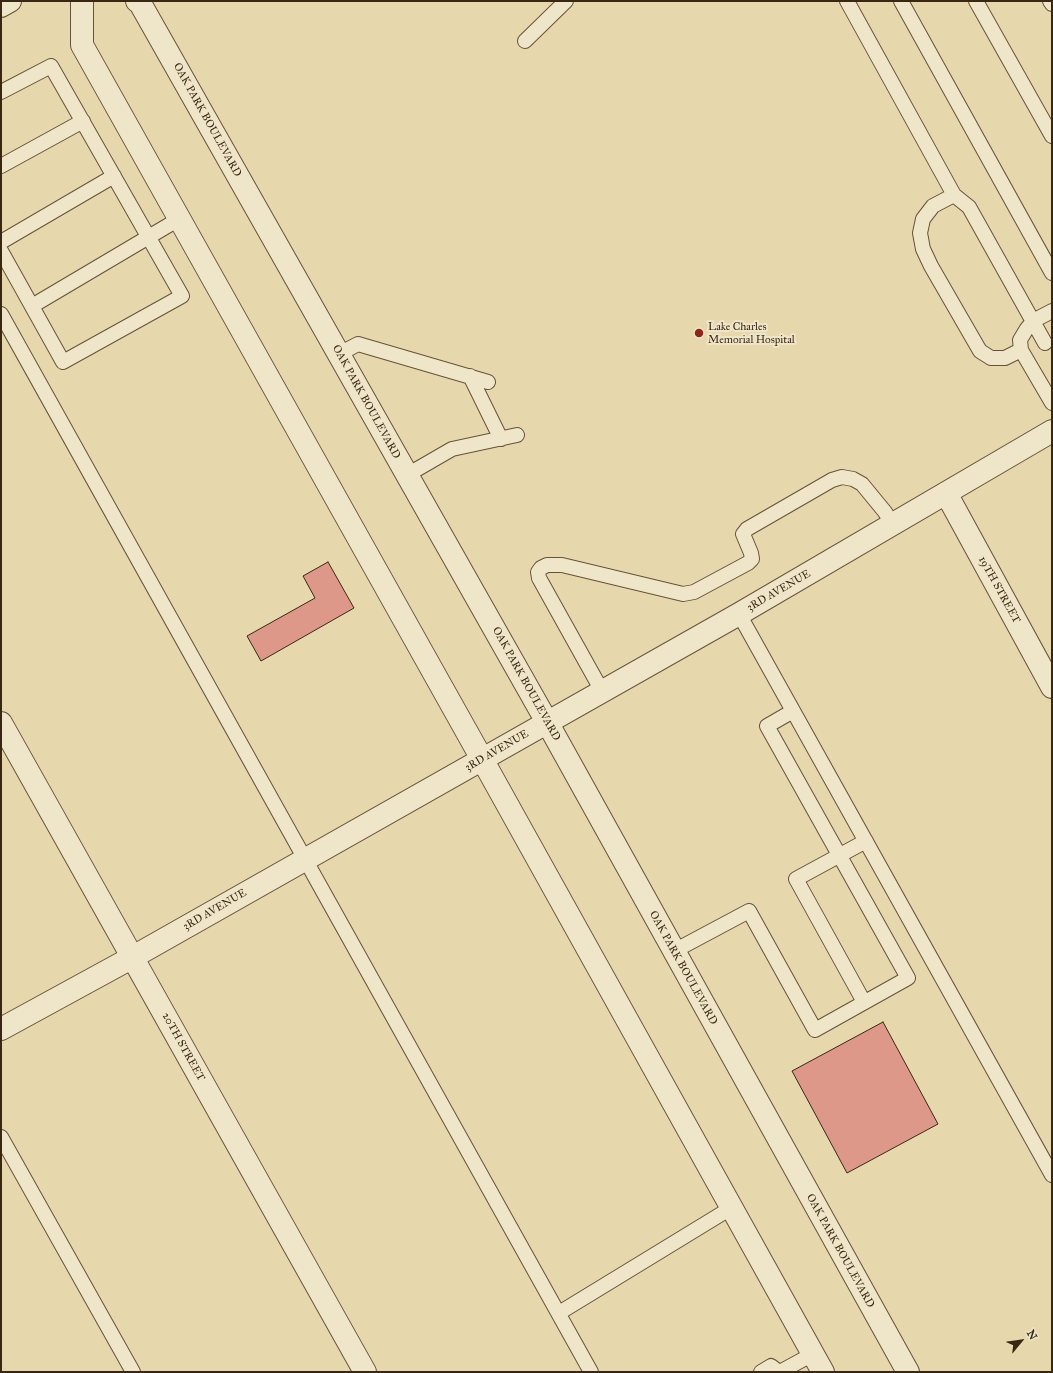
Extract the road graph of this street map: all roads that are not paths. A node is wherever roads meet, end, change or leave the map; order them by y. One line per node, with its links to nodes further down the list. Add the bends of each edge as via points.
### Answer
1 (10, 1): 10 (street)
2 (82, 1): 18 (street, via 82,45)
3 (137, 1): 29 (street, OAK PARK BOULEVARD)
4 (566, 1): 11 (lane)
5 (847, 1): 17 (lane)
6 (901, 1): 22 (lane)
7 (976, 1): 14 (lane)
8 (1050, 1): 9 (lane)
9 (1052, 4)
10 (1, 6)
11 (525, 41)
12 (1, 92): 13 (lane, via 51,66)
13 (83, 121): 15 (lane); 16 (lane)
14 (1052, 136)
15 (1, 166)
16 (114, 176): 19 (lane); 20 (lane)
17 (954, 195): 26 (lane, via 969,207); 28 (lane, via 933,206 923,219 920,233 923,249 980,351 991,358 1005,358)
18 (179, 219): 19 (lane); 45 (street)
19 (149, 237): 23 (lane); 23 (lane, via 182,296 63,362)
20 (1, 242)
21 (1, 251): 23 (lane)
22 (1052, 274)
23 (32, 306)
24 (1052, 311): 26 (lane)
25 (1, 314): 48 (lane)
26 (1034, 321): 27 (lane); 28 (lane, via 1020,340)
27 (1050, 346)
28 (1021, 350): 32 (lane)
29 (339, 354): 30 (lane, via 358,344); 36 (street, OAK PARK BOULEVARD)
30 (470, 376): 31 (lane); 35 (lane)
31 (488, 382)
32 (1052, 403)
33 (1052, 431): 37 (street, 3RD AVENUE)
34 (517, 435): 35 (lane)
35 (501, 439): 36 (lane, via 452,449)
36 (407, 475): 43 (street, OAK PARK BOULEVARD)
37 (946, 493): 38 (street, 3RD AVENUE); 40 (street, 19TH STREET)
38 (893, 525): 39 (street, 3RD AVENUE); 41 (lane, via 862,484 842,477 832,480 748,529 743,534 752,559 694,592 683,594 562,565 547,565 541,568 538,572 539,578)
39 (739, 614): 41 (street, 3RD AVENUE); 42 (lane)
40 (1052, 687)
41 (602, 691): 43 (street, 3RD AVENUE)
42 (793, 711): 46 (lane); 47 (lane, via 767,726)
43 (547, 722): 45 (street, 3RD AVENUE); 49 (street, OAK PARK BOULEVARD)
44 (1, 723): 50 (street, 20TH STREET)
45 (482, 759): 48 (street, 3RD AVENUE); 55 (street)
46 (866, 841): 47 (lane); 54 (lane)
47 (840, 856): 51 (lane, via 908,978); 51 (lane, via 796,879)
48 (306, 859): 50 (street, 3RD AVENUE); 56 (lane)
49 (674, 951): 51 (lane, via 749,911 815,1030); 63 (street, OAK PARK BOULEVARD)
50 (133, 957): 52 (street, 3RD AVENUE); 59 (street, 20TH STREET)
51 (864, 1002)
52 (1, 1029)
53 (1, 1137): 58 (lane)
54 (1052, 1175)
55 (731, 1208): 56 (lane); 57 (street)
56 (559, 1313): 60 (lane)
57 (818, 1363): 62 (lane)
58 (133, 1372)
59 (365, 1372)
60 (591, 1372)
61 (761, 1372): 62 (lane, via 771,1366)
62 (779, 1372)
63 (908, 1372)

